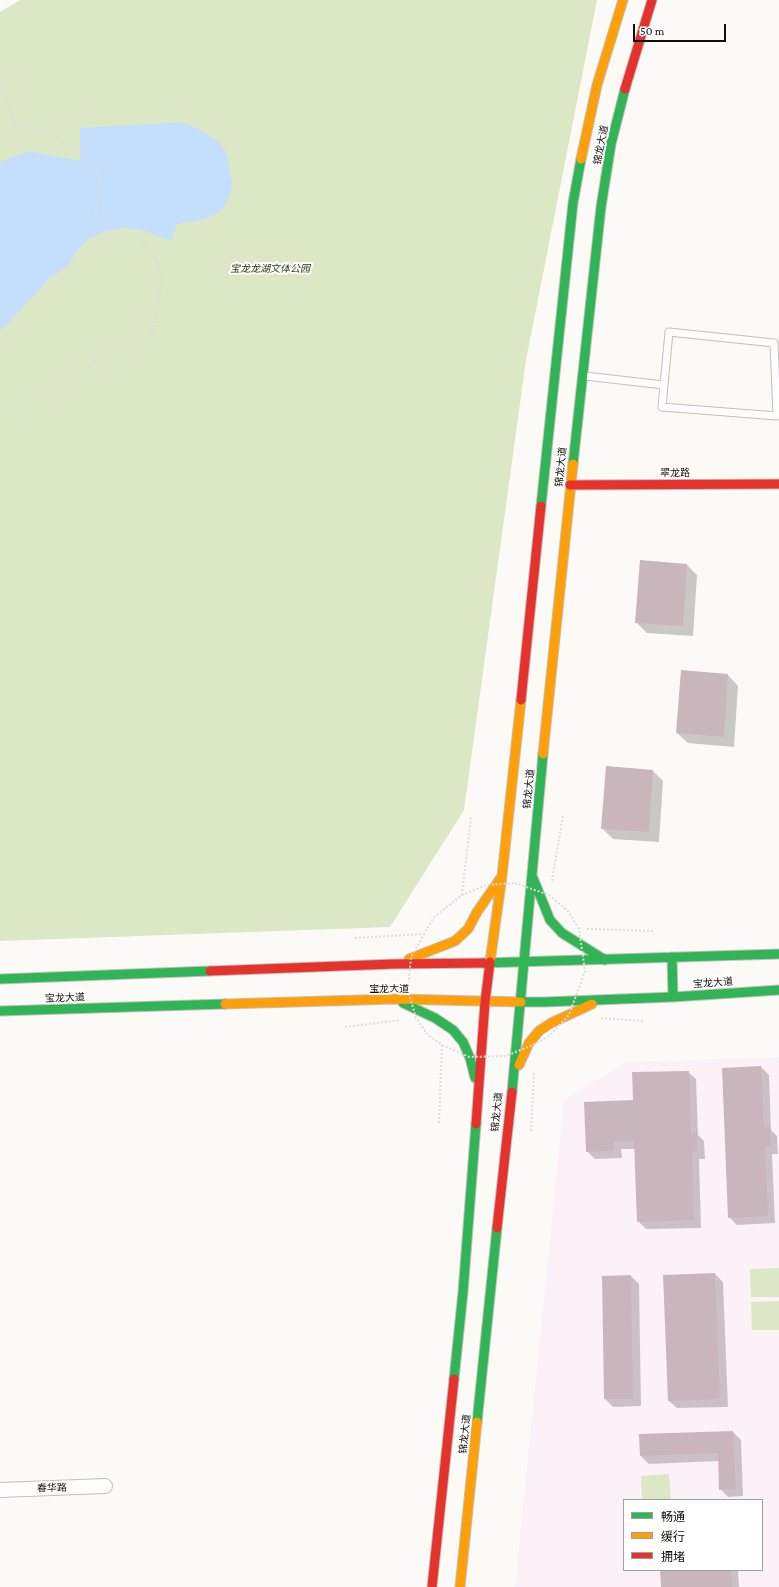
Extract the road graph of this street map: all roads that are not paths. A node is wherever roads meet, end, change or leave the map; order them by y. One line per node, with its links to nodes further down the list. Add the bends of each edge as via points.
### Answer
1 (623, 0): 8 (main road, 锦龙大道, via 584,139 574,203)
2 (652, 0): 3 (main road, 锦龙大道, via 611,144 601,207)
3 (582, 375): 4 (lane); 6 (main road, 锦龙大道)
4 (664, 385): 4 (lane, via 669,332 774,344 777,416 662,407)
5 (779, 484): 6 (main road, 翠龙路)
6 (570, 485): 7 (main road, 锦龙大道)
7 (531, 874): 11 (main road, via 550,920 562,933); 12 (main road, 锦龙大道)
8 (502, 876): 13 (main road, 锦龙大道); 14 (main road, via 468,929 455,941)
9 (779, 954): 10 (main road)
10 (672, 957): 11 (main road); 17 (main road)
11 (605, 960): 12 (main road)
12 (523, 962): 13 (main road); 21 (main road, 锦龙大道)
13 (489, 963): 14 (main road); 20 (main road, 锦龙大道)
14 (394, 964): 15 (main road)
15 (0, 979)
16 (779, 990): 17 (main road, 宝龙大道)
17 (673, 997): 19 (main road, 宝龙大道)
18 (396, 999): 20 (main road, 宝龙大道); 22 (main road, 宝龙大道); 24 (main road, via 453,1030 463,1042 470,1058)
19 (602, 1000): 21 (main road, 宝龙大道); 23 (main road, via 539,1031 529,1043)
20 (485, 1002): 21 (main road, 宝龙大道); 24 (main road, 锦龙大道)
21 (521, 1002): 23 (main road, 锦龙大道)
22 (0, 1011)
23 (511, 1084): 28 (main road, 锦龙大道)
24 (478, 1088): 27 (main road, 锦龙大道, via 462,1292)
25 (105, 1486): 26 (street, 春华路)
26 (0, 1490)
27 (432, 1587)
28 (460, 1587)

